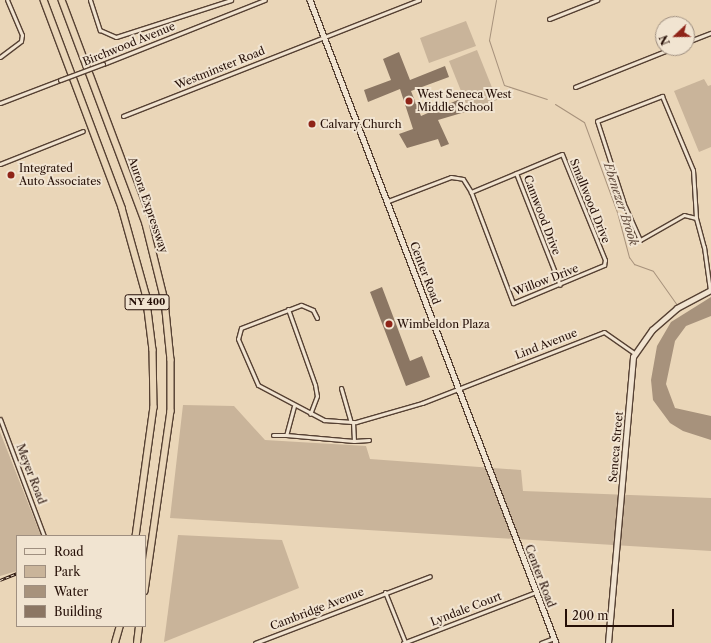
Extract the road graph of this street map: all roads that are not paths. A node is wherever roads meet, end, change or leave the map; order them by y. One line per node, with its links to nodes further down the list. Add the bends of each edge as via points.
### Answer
1 (7, 0): 15 (street, via 22,35 21,41)
2 (44, 0): 42 (highway, NY 400, via 122,208 146,294 153,350 154,407)
3 (62, 0): 44 (highway, Aurora Expressway / NY 400, via 146,224 165,301 172,387 169,433)
4 (90, 0): 5 (street, via 100,30 116,37)
5 (231, 0)
6 (265, 0): 17 (street, Birchwood Avenue, bridge)
7 (310, 0): 12 (main road, Center Road)
8 (419, 0): 12 (street, Westminster Road)
9 (597, 0): 10 (street)
10 (549, 19)
11 (711, 33): 13 (street)
12 (324, 37): 18 (street, Westminster Road); 23 (main road, Center Road)
13 (695, 39)
14 (655, 55): 16 (street)
15 (0, 57)
16 (575, 87)
17 (0, 103)
18 (123, 116)
19 (83, 131): 20 (street)
20 (0, 164)
21 (516, 173): 22 (street); 25 (street, Smallwood Drive, via 562,154 604,260 604,265); 26 (street, Camwood Drive)
22 (471, 192): 23 (street, via 463,179 451,177); 26 (street, Willow Drive, via 513,303)
23 (388, 201): 31 (main road, Center Road)
24 (696, 218): 24 (street, via 684,215 640,240 623,200 597,121 662,96 694,170); 27 (street)
25 (597, 270): 26 (street, Willow Drive)
26 (560, 286)
27 (711, 290): 30 (main road, Seneca Street, via 677,308 652,330)
28 (288, 309): 29 (street, via 307,306); 33 (street, via 241,328 238,339 258,385); 34 (street, via 315,385 317,396)
29 (317, 318)
30 (635, 354): 31 (street, Lind Avenue, via 604,332); 57 (main road, Seneca Street)
31 (459, 387): 36 (street, via 422,403); 46 (main road, Center Road)
32 (341, 388): 36 (street)
33 (294, 406): 34 (street); 38 (street)
34 (310, 414): 36 (street, via 324,420)
35 (0, 419): 41 (street, Meyer Road)
36 (352, 422): 40 (street)
37 (273, 435): 38 (street)
38 (286, 435): 40 (street)
39 (369, 440): 40 (street)
40 (354, 441)
41 (44, 535)
42 (136, 535)
43 (430, 576): 45 (street, Cambridge Avenue)
44 (146, 585)
45 (385, 592): 54 (street, Cambridge Avenue); 55 (street)
46 (536, 592): 50 (main road, Center Road); 55 (street, Lyndale Court)
47 (121, 627): 51 (highway)
48 (121, 627): 52 (highway)
49 (139, 627): 53 (highway)
50 (555, 640): 56 (street)
51 (115, 643)
52 (119, 643)
53 (137, 643)
54 (255, 643)
55 (404, 643)
56 (541, 643)
57 (608, 643)

